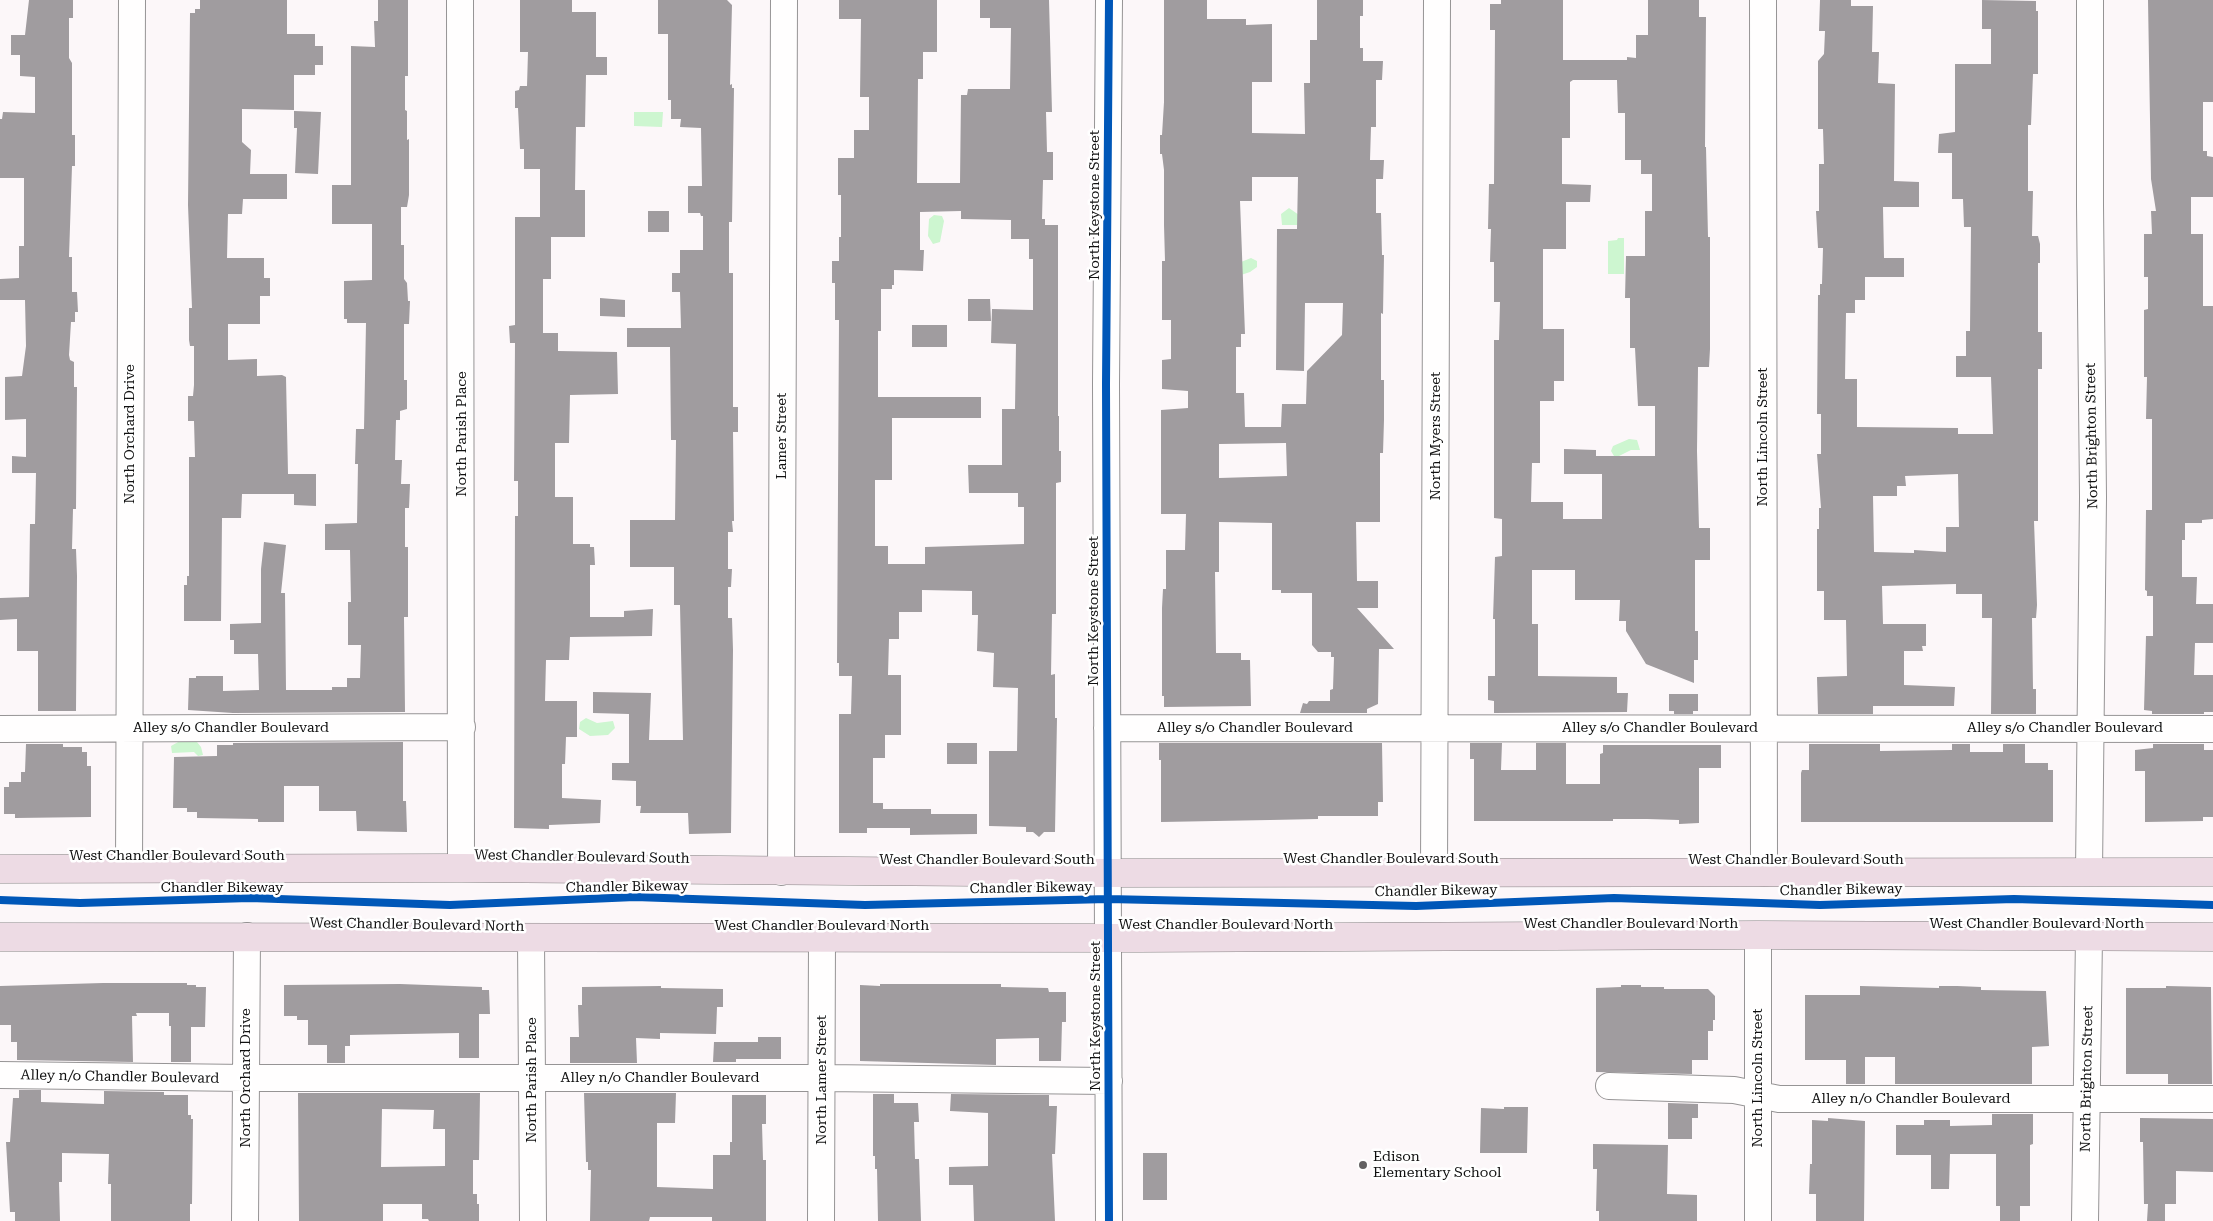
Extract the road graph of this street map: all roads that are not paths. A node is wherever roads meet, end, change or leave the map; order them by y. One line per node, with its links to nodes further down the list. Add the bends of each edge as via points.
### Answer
1 (132, 0): 15 (street, North Orchard Drive)
2 (460, 0): 8 (street, North Parish Place)
3 (784, 0): 20 (street, Lamer Street)
4 (1109, 0): 9 (street, North Keystone Street)
5 (1437, 0): 10 (street, North Myers Street)
6 (1763, 0): 11 (street, North Lincoln Street)
7 (2090, 0): 12 (street, North Brighton Street)
8 (462, 727): 15 (street, Alley s/o Chandler Boulevard); 17 (street, North Parish Place)
9 (1107, 728): 10 (street, Alley s/o Chandler Boulevard); 23 (street, North Keystone Street)
10 (1435, 728): 11 (street, Alley s/o Chandler Boulevard); 19 (street, North Myers Street)
11 (1763, 728): 12 (street, Alley s/o Chandler Boulevard); 24 (street, North Lincoln Street)
12 (2091, 728): 13 (street, Alley s/o Chandler Boulevard); 21 (street, North Brighton Street)
13 (2213, 728)
14 (0, 729): 15 (street, Alley s/o Chandler Boulevard)
15 (129, 729): 16 (street, North Orchard Drive)
16 (129, 868): 17 (main road, West Chandler Boulevard South); 18 (main road, West Chandler Boulevard South)
17 (461, 868): 20 (main road, West Chandler Boulevard South)
18 (0, 869)
19 (1434, 871): 23 (main road, West Chandler Boulevard South); 24 (main road, West Chandler Boulevard South)
20 (781, 872): 23 (main road, West Chandler Boulevard South)
21 (2089, 872): 22 (main road, West Chandler Boulevard South); 24 (main road, West Chandler Boulevard South)
22 (2213, 872)
23 (1108, 873): 29 (street, North Keystone Street)
24 (1764, 874)
25 (1758, 935): 27 (main road, West Chandler Boulevard North); 29 (main road, West Chandler Boulevard North); 39 (street, North Lincoln Street)
26 (246, 936): 28 (main road, West Chandler Boulevard North); 32 (main road, West Chandler Boulevard North); 34 (street, North Orchard Drive)
27 (2089, 936): 30 (main road, West Chandler Boulevard North); 40 (street, North Brighton Street)
28 (0, 937)
29 (1108, 937): 31 (main road, West Chandler Boulevard North); 37 (street, North Keystone Street)
30 (2213, 937)
31 (822, 938): 32 (main road, West Chandler Boulevard North); 36 (street, North Lamer Street)
32 (531, 939): 35 (street, North Parish Place)
33 (0, 1075): 34 (street, Alley n/o Chandler Boulevard)
34 (246, 1078): 35 (street, Alley n/o Chandler Boulevard); 42 (street, North Orchard Drive)
35 (533, 1078): 36 (street, Alley n/o Chandler Boulevard); 43 (street, North Parish Place)
36 (822, 1078): 37 (street, Alley n/o Chandler Boulevard); 44 (street, North Lamer Street)
37 (1109, 1081): 45 (street, North Keystone Street)
38 (1609, 1086): 39 (street, Alley n/o Chandler Boulevard, via 1734,1090)
39 (1758, 1094): 40 (street, Alley n/o Chandler Boulevard, via 1779,1099); 46 (street, North Lincoln Street)
40 (2086, 1099): 41 (street, Alley n/o Chandler Boulevard); 47 (street, North Brighton Street)
41 (2213, 1099)
42 (245, 1221)
43 (533, 1221)
44 (821, 1221)
45 (1109, 1221)
46 (1758, 1221)
47 (2086, 1221)

